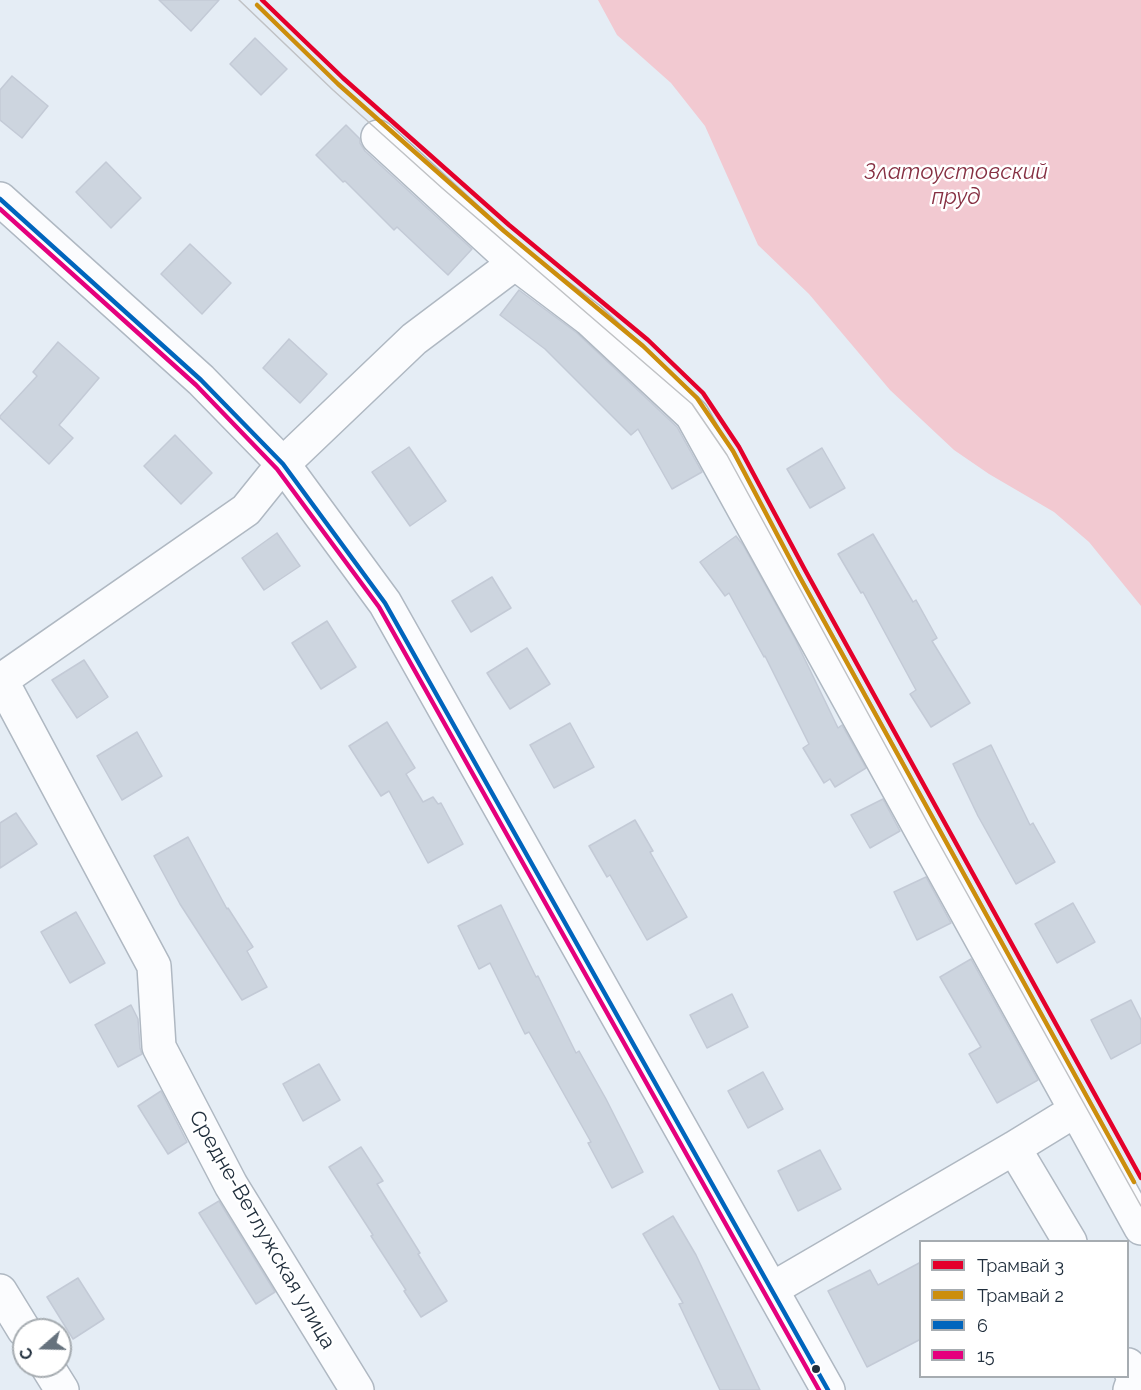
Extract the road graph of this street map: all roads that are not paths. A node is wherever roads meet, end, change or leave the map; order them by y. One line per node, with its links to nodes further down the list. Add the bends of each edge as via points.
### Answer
1 (378, 137): 3 (street)
2 (0, 199): 4 (street, via 201,380)
3 (515, 263): 4 (street, via 414,339); 6 (street, via 589,319 692,415)
4 (283, 464): 5 (street, via 246,510); 10 (street, via 385,603)
5 (0, 680): 14 (street, Средне-Ветлужская улица, via 154,966 159,1047 231,1185)
6 (1076, 1110): 7 (street); 8 (street)
7 (1014, 1148): 9 (street); 10 (street)
8 (1141, 1228)
9 (1069, 1240)
10 (772, 1289): 15 (street)
11 (0, 1290): 12 (street)
12 (17, 1318)
13 (1129, 1367): 16 (street, via 1134,1378)
14 (357, 1390)
15 (828, 1390)
16 (1130, 1390)

